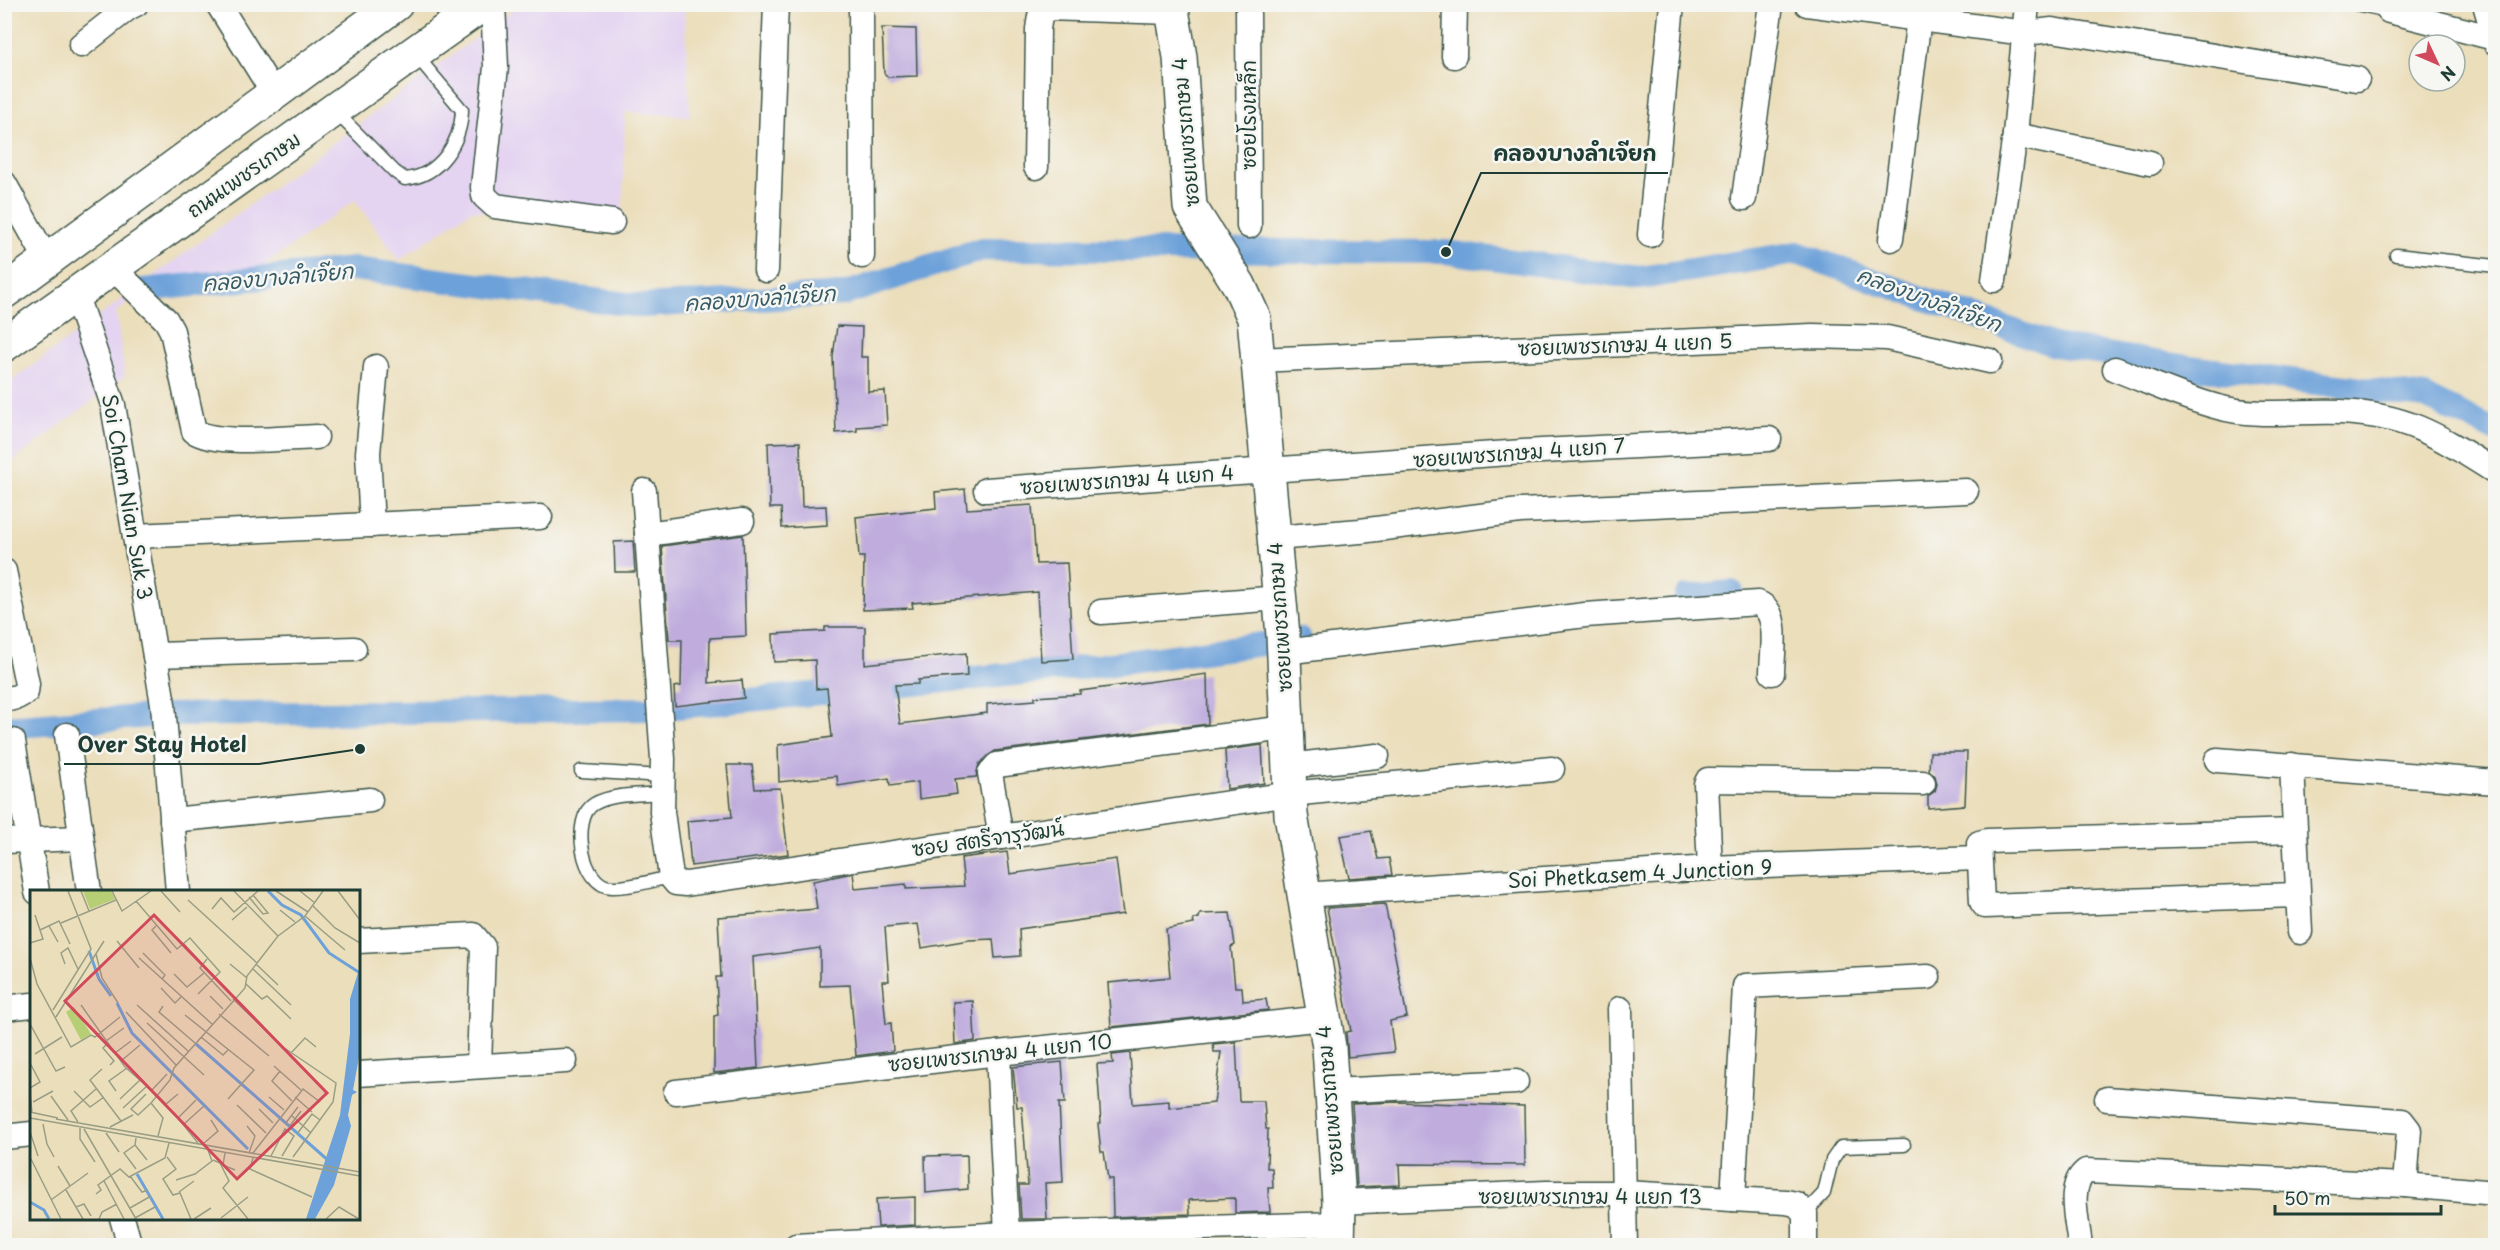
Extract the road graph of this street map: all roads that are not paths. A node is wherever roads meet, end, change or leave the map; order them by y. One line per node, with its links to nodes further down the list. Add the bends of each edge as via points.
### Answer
1 (136, 4): 22 (street)
2 (218, 4): 26 (street)
3 (396, 4): 26 (street)
4 (483, 4): 23 (street, ถนนเพชรเกษม)
5 (493, 4): 33 (street, via 496,67 484,196 495,206)
6 (776, 4): 42 (street)
7 (861, 4): 38 (street)
8 (1248, 4): 34 (street, ซอยโรงเหล็ก)
9 (1455, 4): 24 (street)
10 (1672, 4): 35 (street)
11 (1771, 4): 32 (street)
12 (1807, 4): 17 (street)
13 (2027, 4): 20 (street)
14 (2355, 4): 18 (lane)
15 (2485, 4): 21 (street)
16 (1172, 8): 30 (street, via 1046,8 1038,29); 47 (street, ซอยเพชรเกษม 4, via 1180,57 1190,207 1247,298 1254,318)
17 (1891, 9): 19 (street)
18 (2389, 11): 21 (street)
19 (1919, 18): 20 (street); 36 (street)
20 (2025, 33): 25 (street, via 2052,30); 28 (street)
21 (2495, 41)
22 (81, 45)
23 (415, 53): 27 (street, ถนนเพชรเกษม); 27 (lane, via 462,110 456,144 444,158 416,178 405,179)
24 (1454, 56)
25 (2356, 79)
26 (274, 94): 39 (street)
27 (334, 111): 41 (street, ถนนเพชรเกษม)
28 (2015, 135): 29 (street); 43 (street)
29 (2150, 163)
30 (1036, 167)
31 (4, 183): 39 (street)
32 (1744, 198)
33 (612, 222)
34 (1249, 225)
35 (1650, 235)
36 (1891, 239)
37 (2396, 255): 40 (lane)
38 (862, 256)
39 (47, 260): 44 (street)
40 (2496, 266)
41 (112, 267): 45 (street, ถนนเพชรเกษม); 51 (street, via 166,320 172,331 194,431 205,438)
42 (766, 270)
43 (1994, 280)
44 (4, 292)
45 (75, 293): 46 (street, ถนนเพชรเกษม); 62 (street, Soi Cham Nian Suk 3, via 112,405)
46 (4, 345)
47 (1258, 360): 48 (street, ซอยเพชรเกษม 4 แยก 5, via 1812,336 1887,338); 53 (street, ซอยเพชรเกษม 4)
48 (1990, 361)
49 (376, 367): 60 (street, via 369,453)
50 (2115, 369): 54 (street, via 2220,408 2340,412 2405,421)
51 (316, 437)
52 (1769, 439): 53 (street, ซอยเพชรเกษม 4 แยก 7)
53 (1268, 470): 55 (street, ซอยเพชรเกษม 4 แยก 4); 63 (street, ซอยเพชรเกษม 4)
54 (2496, 472)
55 (986, 490)
56 (644, 491): 61 (street)
57 (1966, 491): 63 (street, via 1520,511)
58 (540, 517): 60 (street)
59 (742, 521): 61 (street)
60 (372, 525): 62 (street)
61 (647, 534): 83 (street)
62 (135, 536): 69 (street, Soi Cham Nian Suk 3)
63 (1275, 538): 65 (street, ซอยเพชรเกษม 4)
64 (4, 571): 71 (street, via 27,684 26,692 18,698)
65 (1280, 598): 66 (street); 67 (street, ซอยเพชรเกษม 4)
66 (1101, 612)
67 (1284, 645): 70 (street, via 1585,615 1758,603 1772,615); 72 (street, ซอยเพชรเกษม 4)
68 (354, 649): 69 (street)
69 (155, 655): 85 (street, Soi Cham Nian Suk 3, via 164,713)
70 (1772, 673)
71 (4, 700)
72 (1287, 728): 80 (street, ซอยเพชรเกษม 4); 87 (street, via 997,765 990,772)
73 (68, 735): 88 (street)
74 (13, 741): 89 (street)
75 (1377, 756): 80 (street)
76 (2217, 760): 77 (street)
77 (2292, 765): 81 (street); 86 (street)
78 (1552, 769): 80 (street)
79 (581, 771): 83 (lane)
80 (1289, 780): 87 (street, ซอย สตรีจารุวัฒน์); 97 (street, ซอยเพชรเกษม 4)
81 (2496, 782)
82 (1923, 783): 92 (street, via 1708,780)
83 (663, 784): 93 (street); 93 (lane, via 593,805 584,818 582,839 588,870 599,884 611,888)
84 (370, 800): 85 (street)
85 (172, 820): 96 (street, Soi Cham Nian Suk 3)
86 (2295, 831): 91 (street, via 1987,841 1979,843); 98 (street)
87 (1001, 837): 93 (street, ซอย สตรีจารุวัฒน์)
88 (81, 838): 89 (street); 95 (street)
89 (30, 839): 90 (street); 94 (street)
90 (4, 841)
91 (1978, 858): 92 (street, Soi Phetkasem 4 Junction 9); 98 (street, via 1985,906)
92 (1710, 868): 97 (street, Soi Phetkasem 4 Junction 9)
93 (678, 880)
94 (37, 890)
95 (89, 890)
96 (177, 890)
97 (1303, 895): 105 (street, ซอยเพชรเกษม 4)
98 (2297, 895): 99 (street)
99 (2300, 932)
100 (360, 941): 108 (street, via 473,935 479,940 483,947)
101 (1928, 977): 120 (street, via 1745,986)
102 (30, 1005): 103 (street)
103 (4, 1008)
104 (1620, 1009): 118 (street)
105 (1324, 1018): 106 (street, ซอยเพชรเกษม 4 แยก 10); 111 (street, ซอยเพชรเกษม 4)
106 (998, 1053): 112 (street, ซอยเพชรเกษม 4 แยก 10); 124 (street)
107 (565, 1061): 108 (street)
108 (479, 1066): 109 (street)
109 (360, 1074)
110 (1516, 1082): 111 (street)
111 (1332, 1091): 123 (street, ซอยเพชรเกษม 4)
112 (676, 1092)
113 (2107, 1099): 117 (street, via 2402,1121 2409,1130)
114 (30, 1134): 115 (street)
115 (4, 1137)
116 (1904, 1145): 121 (lane, via 1841,1147 1832,1160 1824,1193)
117 (2405, 1185): 119 (street); 129 (street, via 2086,1171 2078,1177 2075,1187)
118 (1624, 1193): 120 (street, ซอยเพชรเกษม 4 แยก 13); 123 (street, ซอยเพชรเกษม 4 แยก 13, via 1546,1193); 127 (street)
119 (2496, 1193)
120 (1733, 1199): 121 (street, ซอยเพชรเกษม 4 แยก 13, via 1786,1202 1796,1204)
121 (1805, 1213): 128 (street)
122 (123, 1220): 125 (street)
123 (1338, 1224): 124 (street, ซอยเพชรเกษม 4 แยก 13)
124 (1007, 1234): 126 (street, ซอยเพชรเกษม 4 แยก 13)
125 (130, 1245)
126 (796, 1245)
127 (1625, 1245)
128 (1805, 1245)
129 (2080, 1245)

